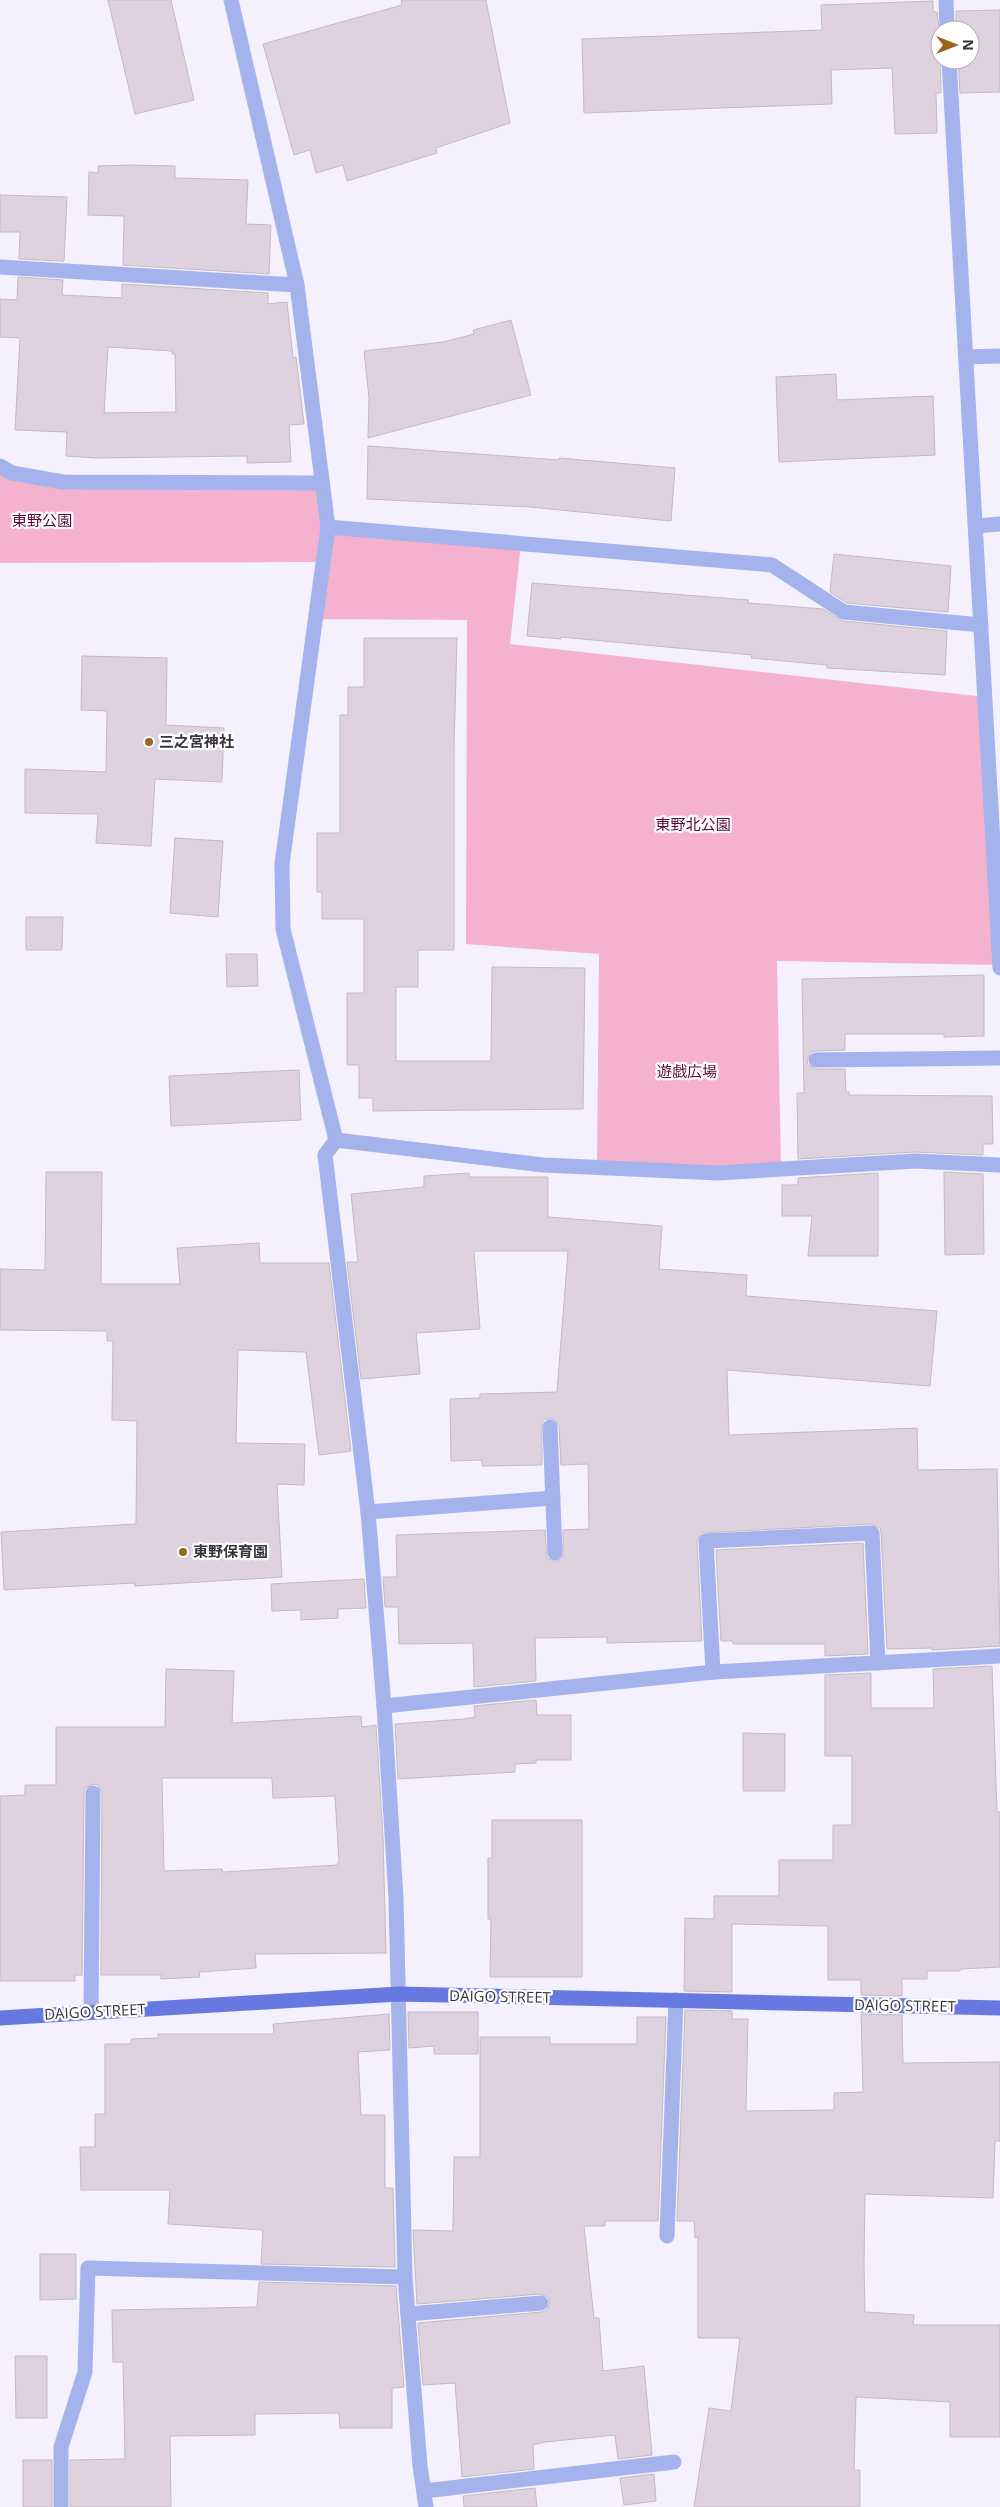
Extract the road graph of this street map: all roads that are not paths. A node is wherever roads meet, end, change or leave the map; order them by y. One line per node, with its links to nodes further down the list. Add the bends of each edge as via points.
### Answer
1 (231, 0): 6 (street)
2 (946, 0): 3 (street)
3 (947, 20)
4 (950, 70): 8 (street)
5 (0, 267): 6 (street)
6 (297, 285): 10 (street)
7 (1000, 356): 8 (street)
8 (966, 357): 12 (street)
9 (0, 466): 10 (street, via 12,474 63,482)
10 (322, 483): 13 (street)
11 (1000, 524): 12 (street)
12 (976, 526): 14 (street)
13 (328, 527): 14 (street, via 772,565 844,612); 18 (street, via 282,883 283,929)
14 (981, 625): 15 (street)
15 (1000, 968)
16 (1000, 1058): 17 (street)
17 (816, 1060)
18 (336, 1140): 19 (street, via 543,1164 718,1173 915,1161); 22 (street, via 325,1155)
19 (1000, 1165)
20 (550, 1427): 21 (street)
21 (553, 1498): 22 (street); 23 (street)
22 (368, 1512): 27 (street)
23 (555, 1553)
24 (1000, 1656): 25 (street)
25 (878, 1663): 26 (street); 26 (street, via 872,1533 706,1541)
26 (713, 1672): 27 (street)
27 (384, 1706): 29 (street)
28 (93, 1793): 32 (street)
29 (400, 1994): 30 (main road, DAIGO STREET); 32 (main road, DAIGO STREET); 35 (street)
30 (676, 2000): 31 (main road, DAIGO STREET); 34 (street)
31 (1000, 2008)
32 (91, 2012): 33 (main road, DAIGO STREET)
33 (0, 2018)
34 (668, 2236)
35 (404, 2277): 37 (street); 40 (street, via 88,2268 85,2372 61,2447)
36 (541, 2303): 37 (street)
37 (408, 2314): 39 (street)
38 (674, 2462): 39 (street)
39 (424, 2491): 41 (street)
40 (61, 2507)
41 (426, 2507)

